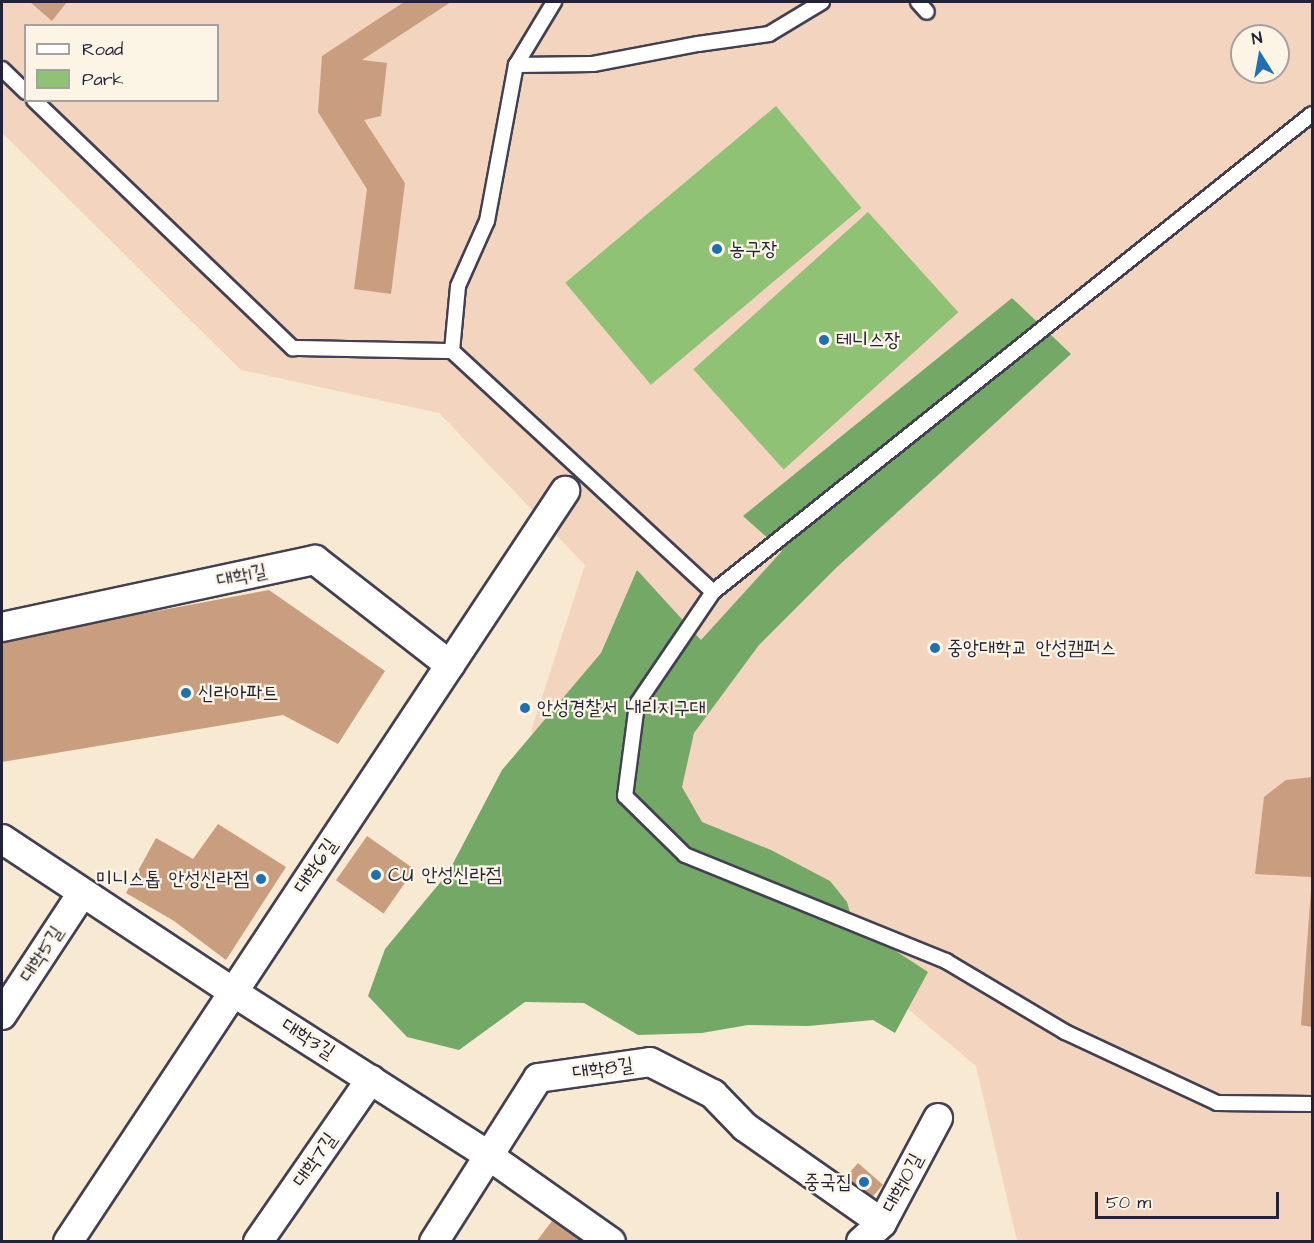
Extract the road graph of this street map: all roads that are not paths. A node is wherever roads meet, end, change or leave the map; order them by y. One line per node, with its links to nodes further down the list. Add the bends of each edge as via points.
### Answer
1 (554, 2): 3 (lane)
2 (822, 2): 3 (lane, via 769,34 593,64)
3 (516, 65): 8 (lane, via 487,221 458,286)
4 (2, 69): 5 (lane)
5 (24, 90)
6 (36, 102): 8 (lane, via 293,348)
7 (1312, 114): 10 (lane)
8 (452, 351): 10 (lane)
9 (565, 491): 12 (street, 대학6길)
10 (713, 592): 18 (lane, via 637,704 624,796 685,855 946,961 1065,1032 1217,1103)
11 (2, 627): 12 (street, 대학1길, via 315,560)
12 (450, 665): 15 (street, 대학6길)
13 (2, 839): 14 (street, 대학3길)
14 (82, 893): 15 (street, 대학3길); 16 (street, 대학5길)
15 (233, 992): 17 (street, 대학3길); 22 (street, 대학6길)
16 (2, 1015)
17 (371, 1078): 20 (street, 대학3길); 23 (street, 대학7길)
18 (1312, 1104)
19 (938, 1118): 21 (street, 대학10길)
20 (489, 1156): 21 (street, 대학8길, via 538,1078 650,1062 713,1094 745,1127); 24 (street, 대학8길); 25 (street, 대학3길)
21 (872, 1232)
22 (68, 1242)
23 (258, 1242)
24 (434, 1242)
25 (611, 1242)

